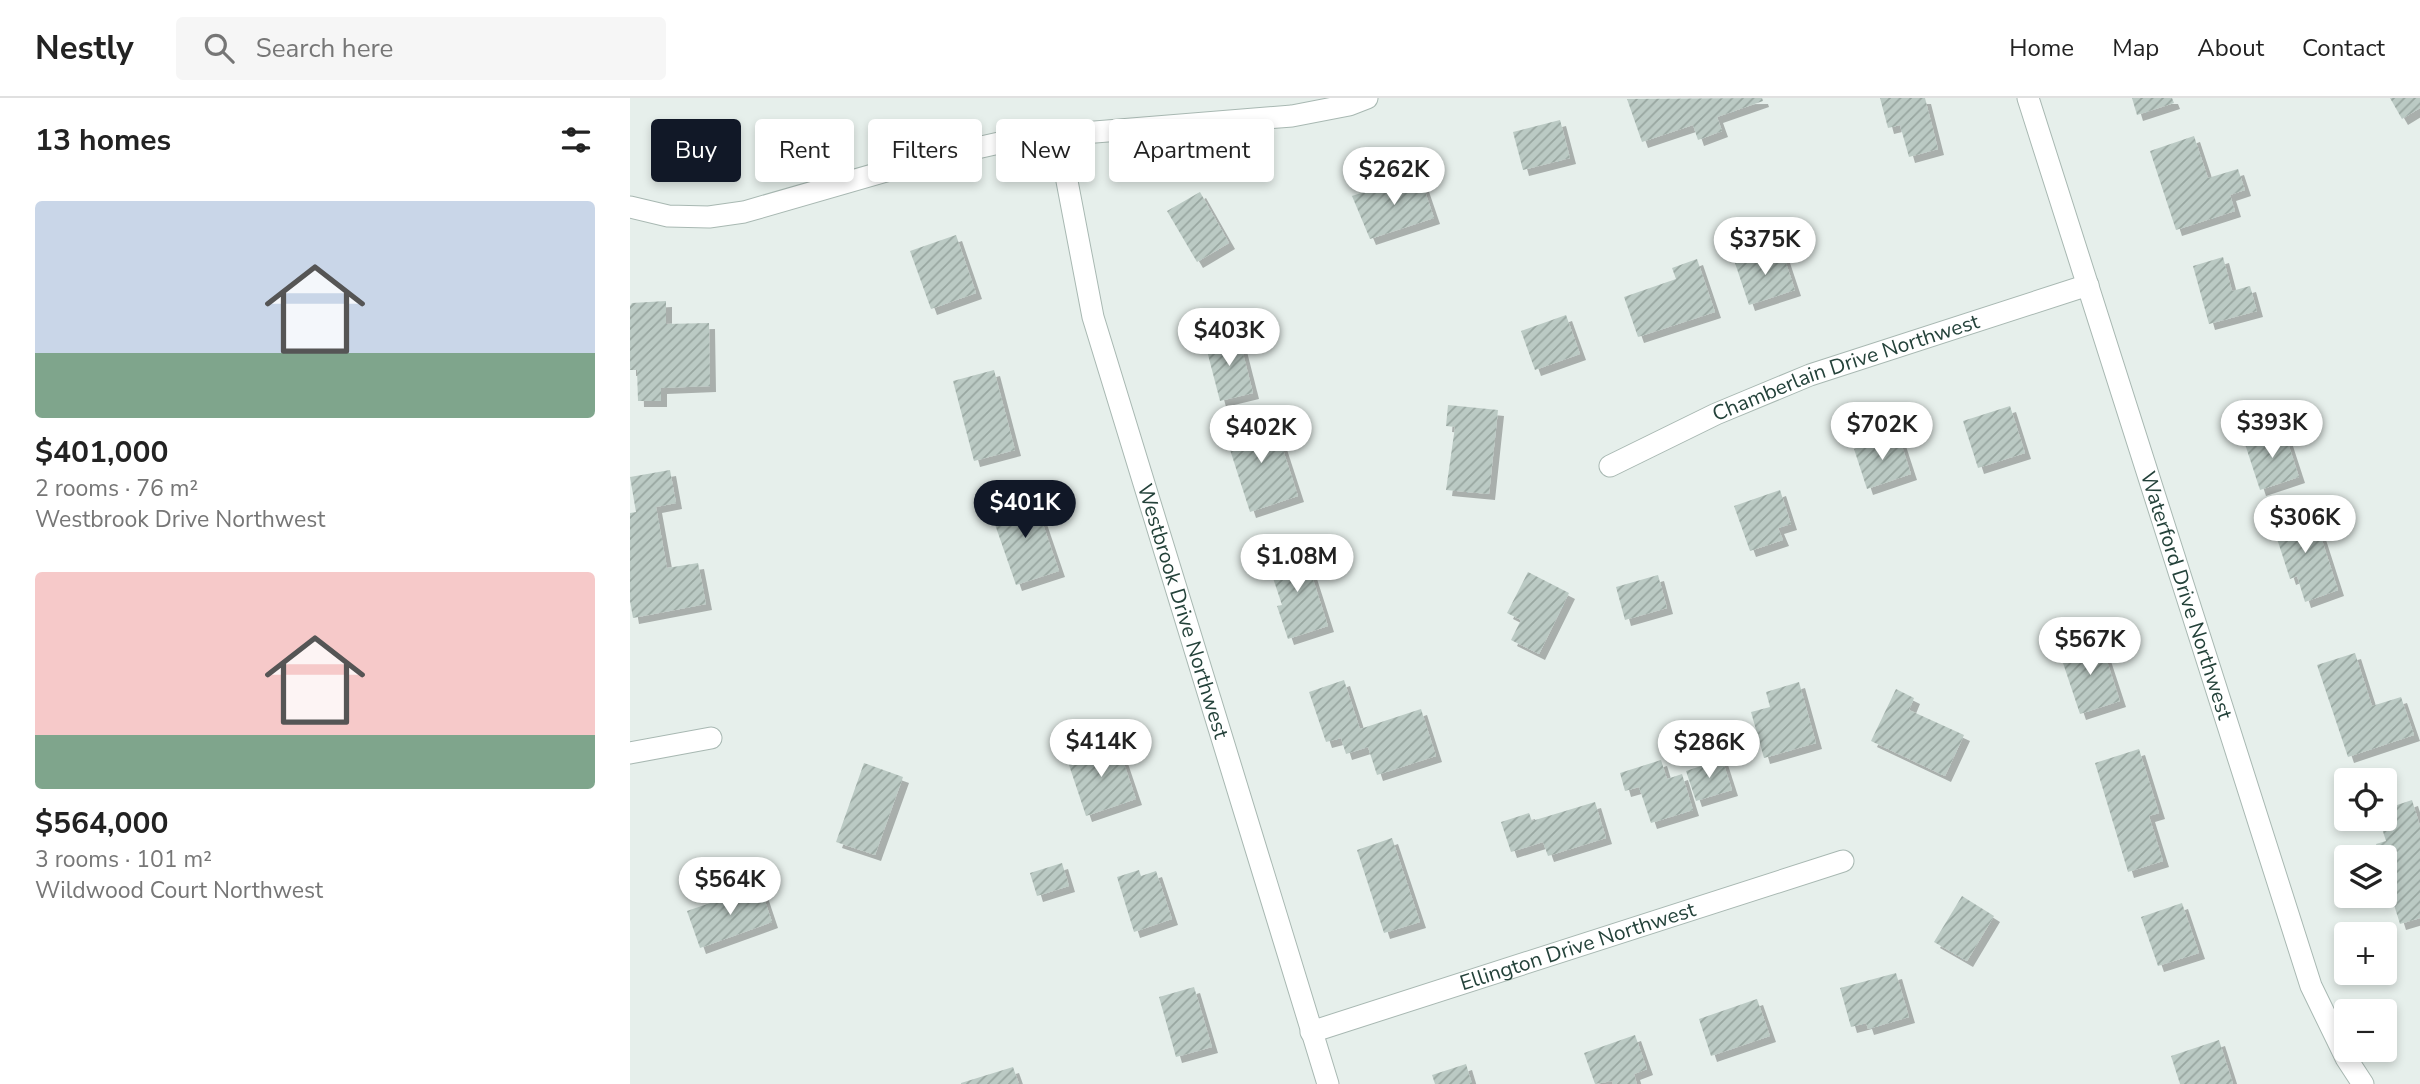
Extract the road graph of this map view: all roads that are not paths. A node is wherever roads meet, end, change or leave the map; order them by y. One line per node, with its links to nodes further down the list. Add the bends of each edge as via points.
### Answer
1 (1367, 98): 3 (street, via 1292,116)
2 (2028, 98): 7 (street, Waterford Drive Northwest)
3 (1095, 131)
4 (996, 144): 6 (street, via 744,212 709,217)
5 (1067, 182): 12 (street, Westbrook Drive Northwest, via 1093,317)
6 (630, 208)
7 (2088, 285): 8 (street, Chamberlain Drive Northwest, via 1810,375); 14 (street, Waterford Drive Northwest, via 2311,986)
8 (1610, 466)
9 (711, 738): 10 (street)
10 (630, 753)
11 (1843, 861): 12 (street, Ellington Drive Northwest)
12 (1311, 1032): 13 (street, Westbrook Drive Northwest)
13 (1328, 1084)
14 (2363, 1084)

